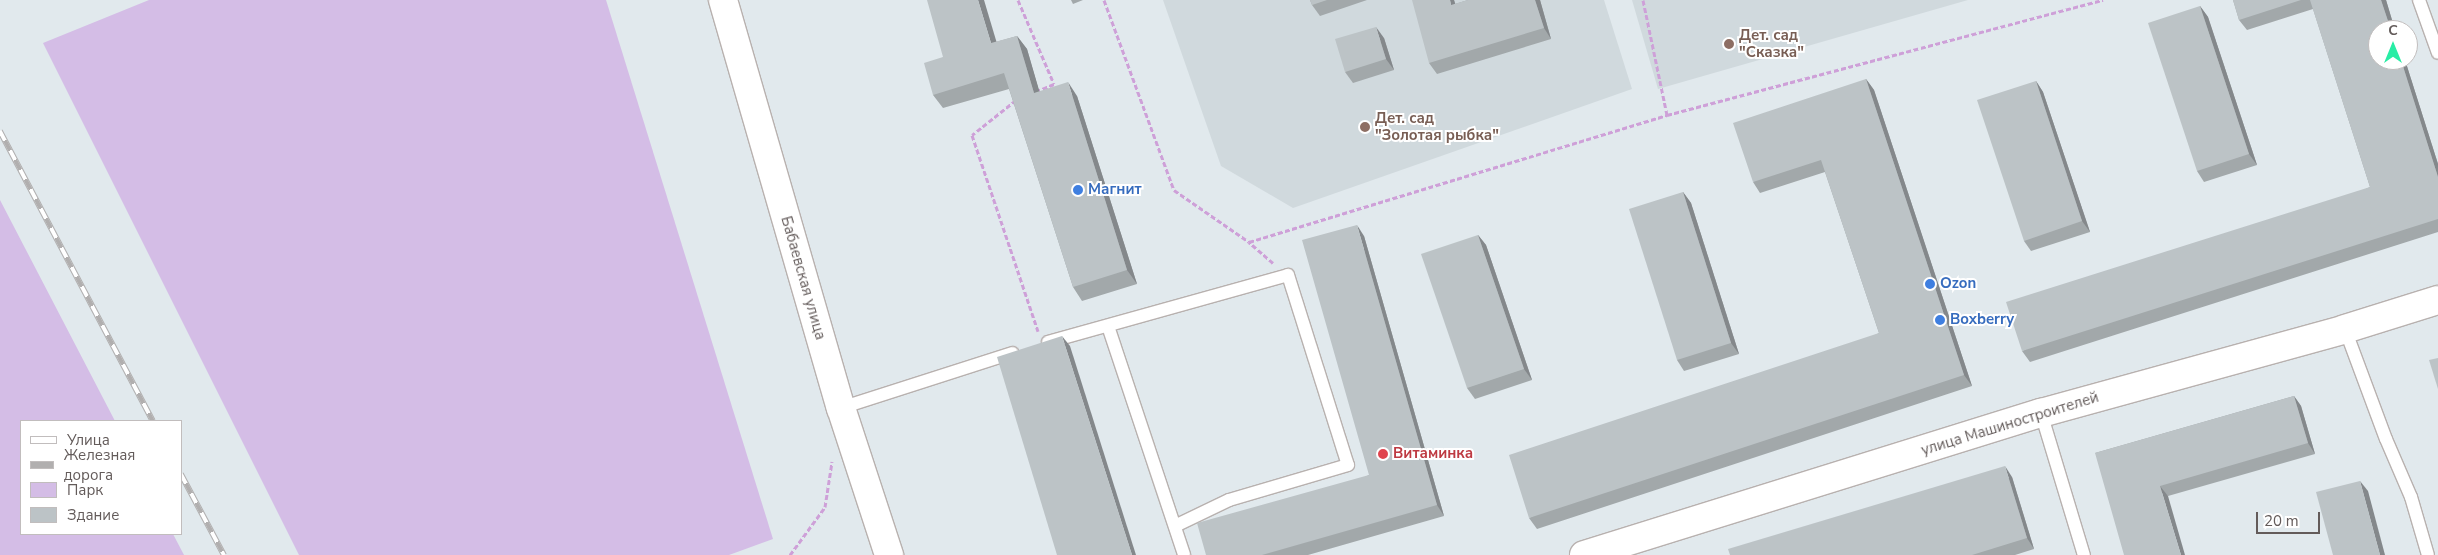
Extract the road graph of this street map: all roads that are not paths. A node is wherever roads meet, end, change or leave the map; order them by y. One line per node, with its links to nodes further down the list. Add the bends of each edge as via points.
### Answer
1 (723, 0): 7 (street, Бабаевская улица)
2 (2419, 0): 3 (lane)
3 (2438, 53)
4 (2438, 300): 6 (street, улица Машиностроителей)
5 (1108, 326): 7 (lane, via 1033,346); 9 (lane); 9 (lane, via 1288,275 1348,465 1229,500)
6 (2345, 329): 8 (street, улица Машиностроителей); 14 (lane, via 2411,498)
7 (841, 408): 10 (street, Бабаевская улица)
8 (2041, 413): 12 (street, улица Машиностроителей); 13 (lane)
9 (1175, 526): 11 (lane)
10 (889, 555)
11 (1184, 555)
12 (1584, 555)
13 (2084, 555)
14 (2428, 555)

